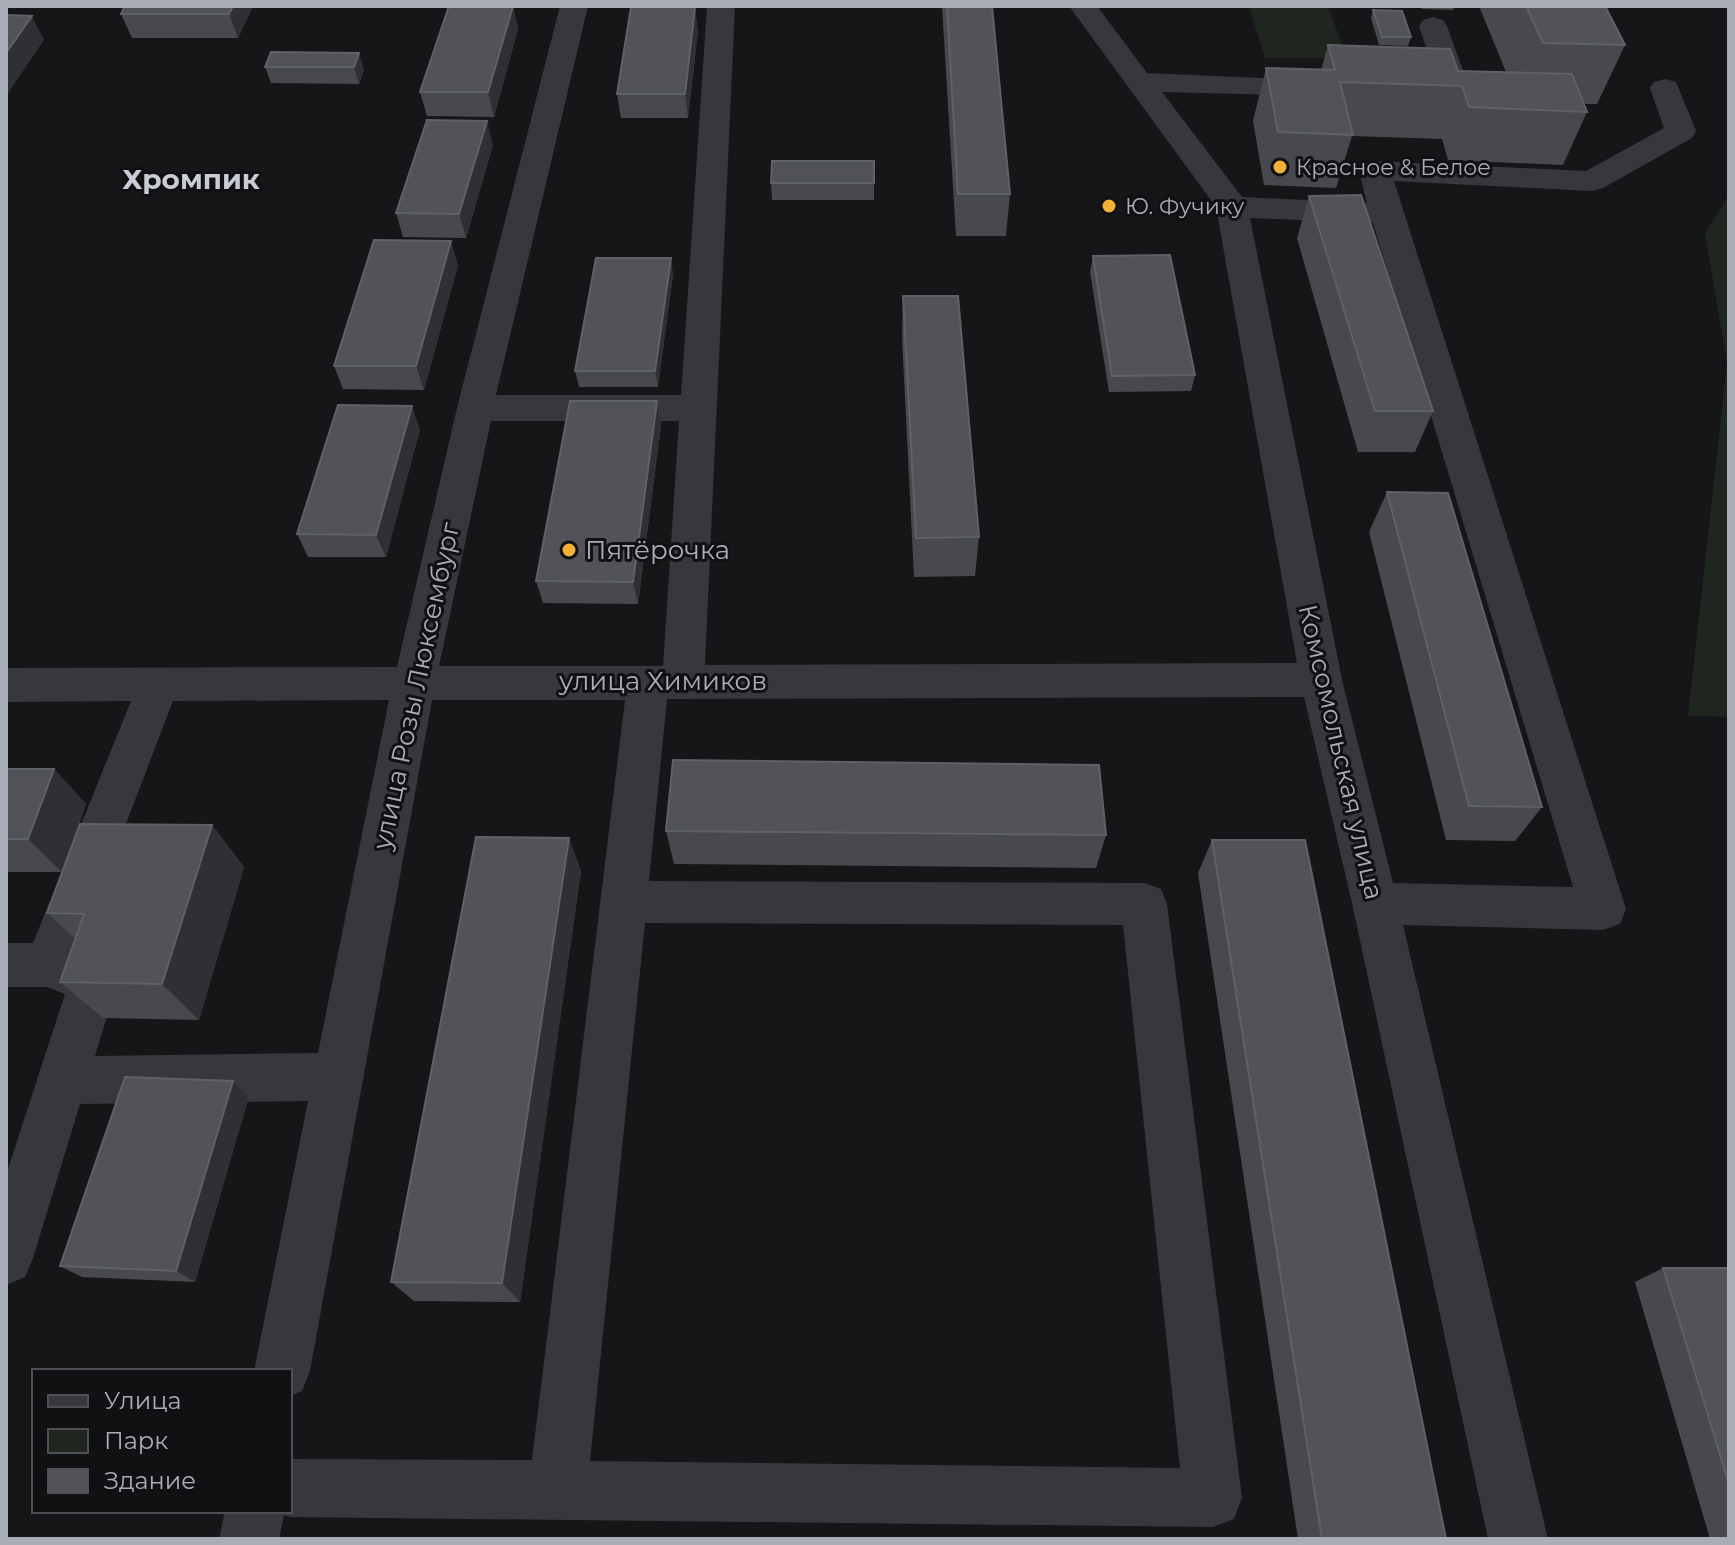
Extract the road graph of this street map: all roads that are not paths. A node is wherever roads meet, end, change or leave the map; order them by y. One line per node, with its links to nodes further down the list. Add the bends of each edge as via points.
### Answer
1 (574, 6): 11 (street, улица Розы Люксембург)
2 (721, 6): 12 (street)
3 (1083, 6): 5 (street, Комсомольская улица)
4 (1433, 26): 8 (street, via 1459,100)
5 (1137, 82): 6 (street); 9 (street, Комсомольская улица, via 1212,173)
6 (1343, 87)
7 (1665, 88): 10 (street, via 1681,131 1592,181 1375,171)
8 (1406, 89)
9 (1232, 207): 10 (street); 13 (street, Комсомольская улица)
10 (1386, 214): 19 (street, via 1603,909)
11 (475, 408): 12 (street); 15 (street, улица Розы Люксембург)
12 (698, 408): 14 (street)
13 (1321, 680): 14 (street, улица Химиков); 19 (street, Комсомольская улица)
14 (665, 681): 15 (street, улица Химиков); 18 (street)
15 (414, 683): 16 (street, улица Химиков); 21 (street, улица Розы Люксембург)
16 (159, 684): 17 (street, улица Химиков); 20 (street)
17 (6, 685)
18 (623, 902): 26 (street); 26 (street, via 1144,904 1213,1498)
19 (1375, 903): 29 (street, Комсомольская улица)
20 (27, 965): 22 (street, via 93,983)
21 (337, 1077): 22 (street); 24 (street, улица Розы Люксембург)
22 (63, 1080): 23 (street)
23 (6, 1258)
24 (282, 1369)
25 (292, 1488): 26 (street)
26 (558, 1490)
27 (255, 1513): 28 (street)
28 (249, 1539)
29 (1518, 1539)

